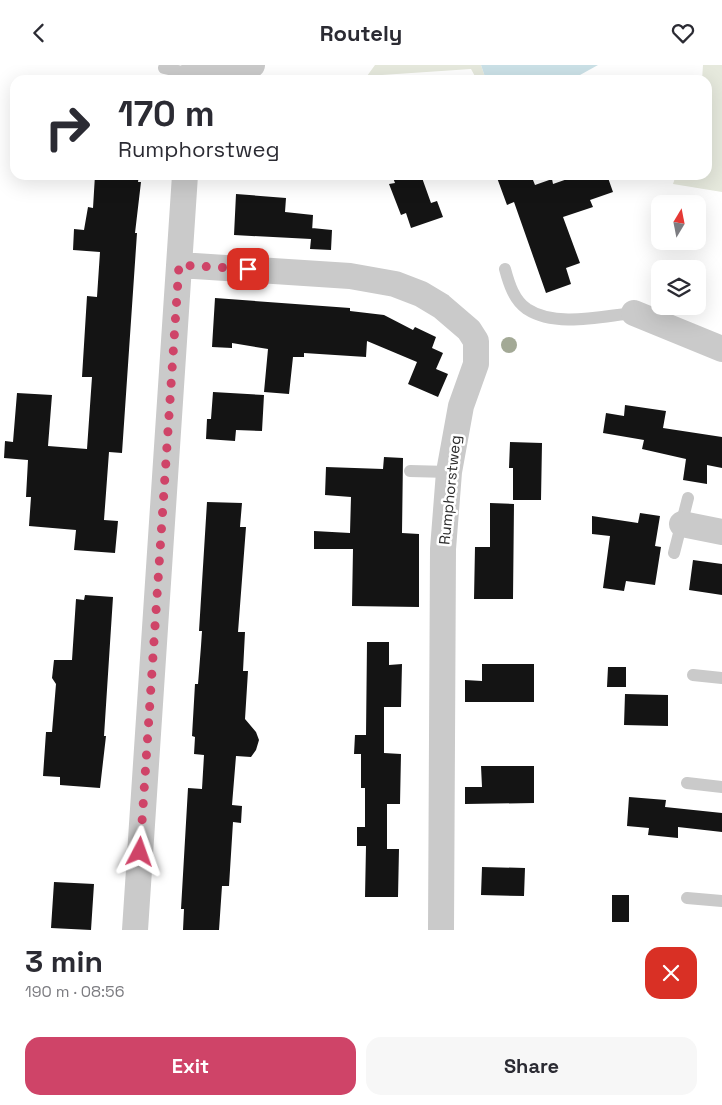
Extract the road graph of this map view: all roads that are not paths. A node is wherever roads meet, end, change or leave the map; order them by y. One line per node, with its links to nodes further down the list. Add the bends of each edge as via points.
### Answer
1 (252, 65): 4 (street, via 238,73)
2 (164, 68): 3 (lane)
3 (185, 75)
4 (214, 75)
5 (185, 180): 6 (street)
6 (179, 265): 11 (street, Rumphorstweg, via 372,279 421,294 441,306 469,330 478,351 461,406); 22 (street)
7 (505, 269): 8 (lane, via 512,293 526,309 542,316 560,319)
8 (634, 313): 9 (street)
9 (722, 349)
10 (410, 471): 11 (lane)
11 (449, 472): 23 (street, Rumphorstweg, via 443,549)
12 (688, 498): 13 (lane)
13 (682, 524): 14 (street); 15 (lane)
14 (722, 532)
15 (674, 553)
16 (693, 675): 17 (lane)
17 (722, 678)
18 (687, 783): 19 (lane)
19 (722, 787)
20 (687, 898): 21 (lane)
21 (722, 901)
22 (135, 930)
23 (441, 930)

